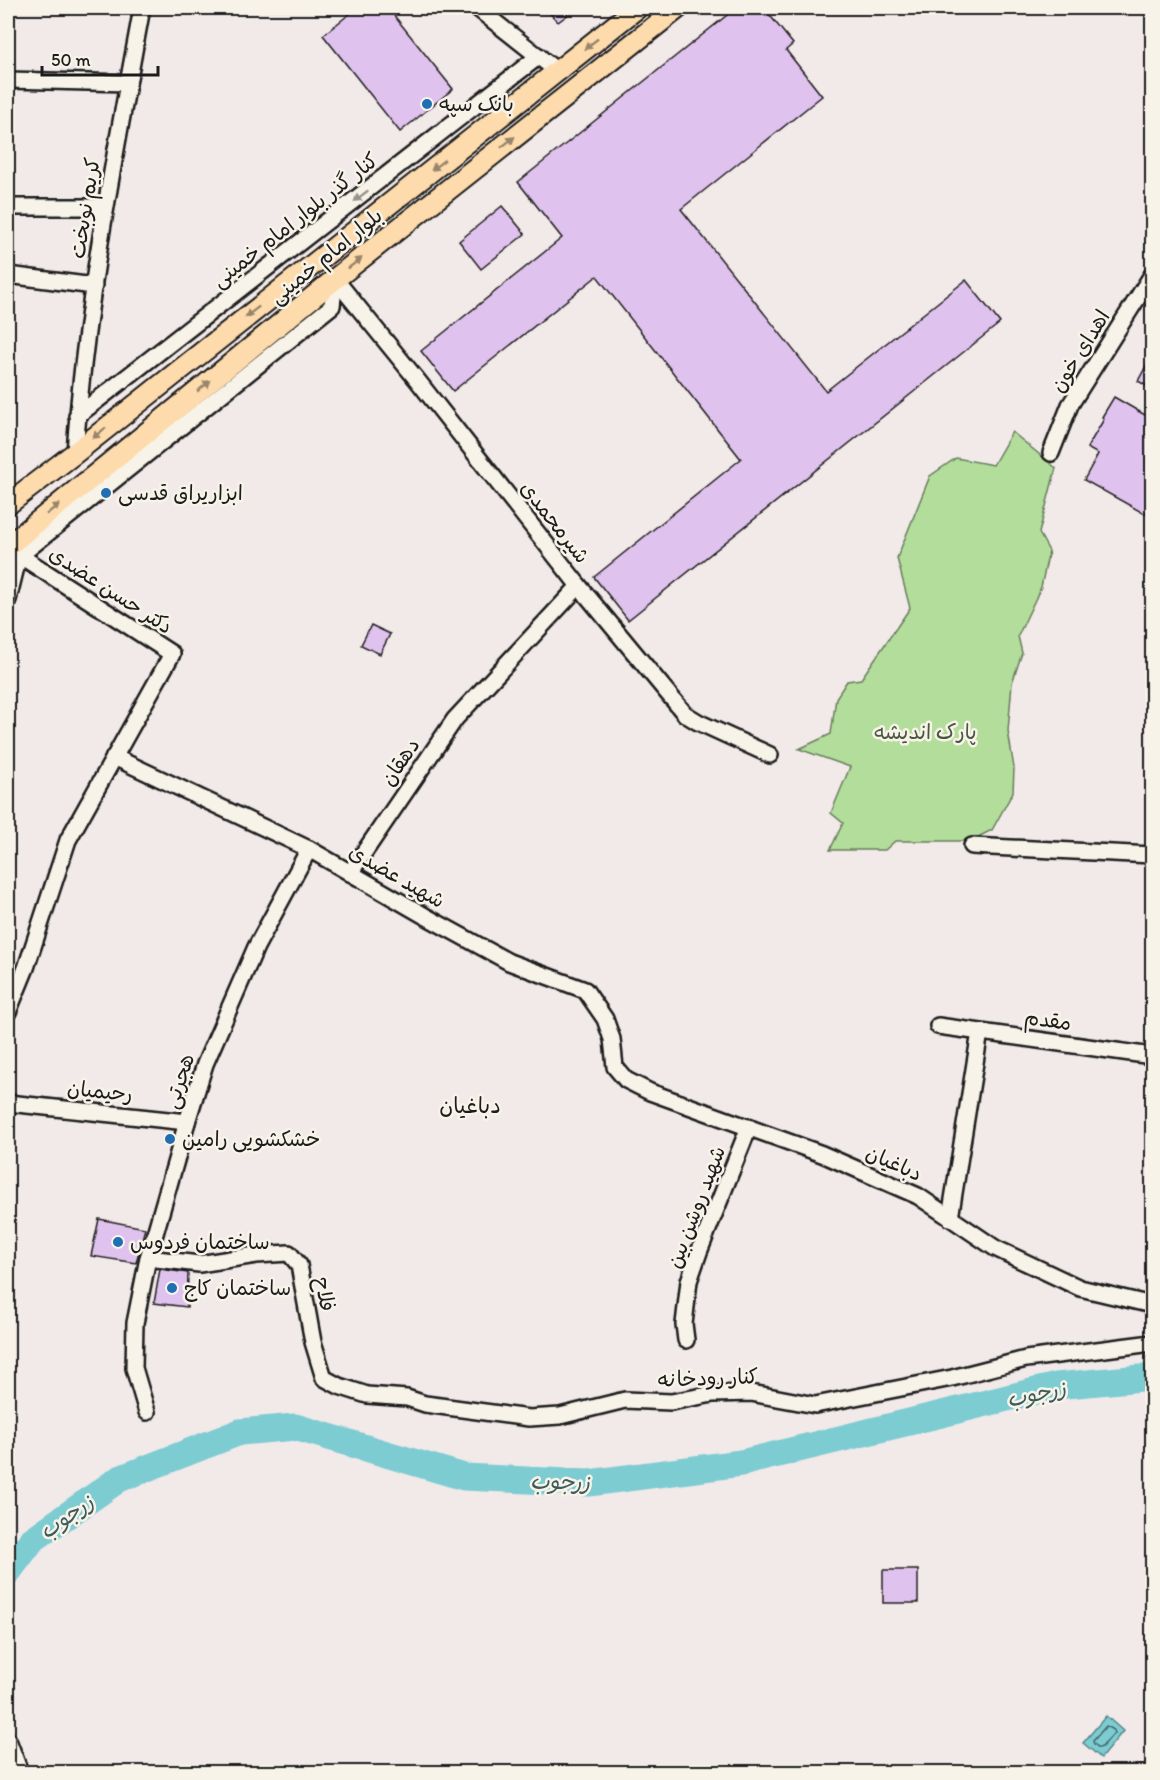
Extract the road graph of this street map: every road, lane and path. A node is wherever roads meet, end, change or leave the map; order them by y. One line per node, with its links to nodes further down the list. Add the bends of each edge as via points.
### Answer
1 (142, 8): 8 (street, کریم نوبخت)
2 (477, 8): 5 (street)
3 (637, 8): 6 (main road, بلوار امام خمینی, one-way to 6)
4 (678, 8): 13 (main road, بلوار امام خمینی, one-way to 4)
5 (539, 56): 6 (street); 15 (street, کنار گذر بلوار امام خمینی, one-way to 15)
6 (557, 71): 16 (main road, بلوار امام خمینی, one-way to 16)
7 (8, 80): 8 (street)
8 (128, 83): 10 (street, کریم نوبخت)
9 (8, 207): 10 (street)
10 (105, 207): 14 (street, کریم نوبخت)
11 (8, 274): 14 (street)
12 (1152, 275): 17 (street, اهدای خون, via 1070,405)
13 (335, 279): 19 (main road, بلوار امام خمینی, one-way to 13); 20 (street, شیرمحمدی)
14 (94, 286): 15 (street, کریم نوبخت)
15 (77, 416): 16 (street, کریم نوبخت)
16 (75, 453): 18 (main road, بلوار امام خمینی)
17 (1051, 453)
18 (8, 504)
19 (11, 553): 21 (street); 23 (street, دکتر حسن عضدی, via 172,654)
20 (579, 586): 22 (street, شیرمحمدی, via 685,714); 27 (street, دهقان, via 455,719)
21 (8, 600)
22 (770, 755)
23 (114, 757): 25 (street, شهید عضدی); 28 (street, via 68,840)
24 (972, 846): 26 (street)
25 (309, 849): 27 (street, شهید عضدی); 34 (street, هجرتی, via 256,947 205,1064)
26 (1152, 855)
27 (350, 873): 32 (street, شهید عضدی, via 509,962 585,990 605,1019)
28 (8, 1012)
29 (938, 1026): 30 (street, مقدم)
30 (980, 1032): 31 (street, مقدم); 36 (street)
31 (1152, 1056)
32 (615, 1067): 35 (street, دباغیان, via 626,1080 650,1092)
33 (8, 1103): 34 (street, رحیمیان)
34 (187, 1122): 37 (street, هجرتی)
35 (749, 1127): 36 (street, دباغیان, via 918,1196); 39 (street, شهید روشن بین, via 689,1281)
36 (950, 1218): 38 (street, دباغیان, via 995,1248 1080,1287)
37 (148, 1258): 41 (street, فلاح, via 199,1264 290,1253 299,1265); 42 (street, هجرتی, via 135,1323 134,1368)
38 (1152, 1305)
39 (686, 1340)
40 (1152, 1343): 41 (street, کنار رودخانه, via 1026,1359 815,1405 751,1393 713,1394 671,1402 625,1400 560,1416 529,1418 367,1395)
41 (324, 1378)
42 (147, 1412)
43 (8, 1740): 44 (street)
44 (20, 1773)

